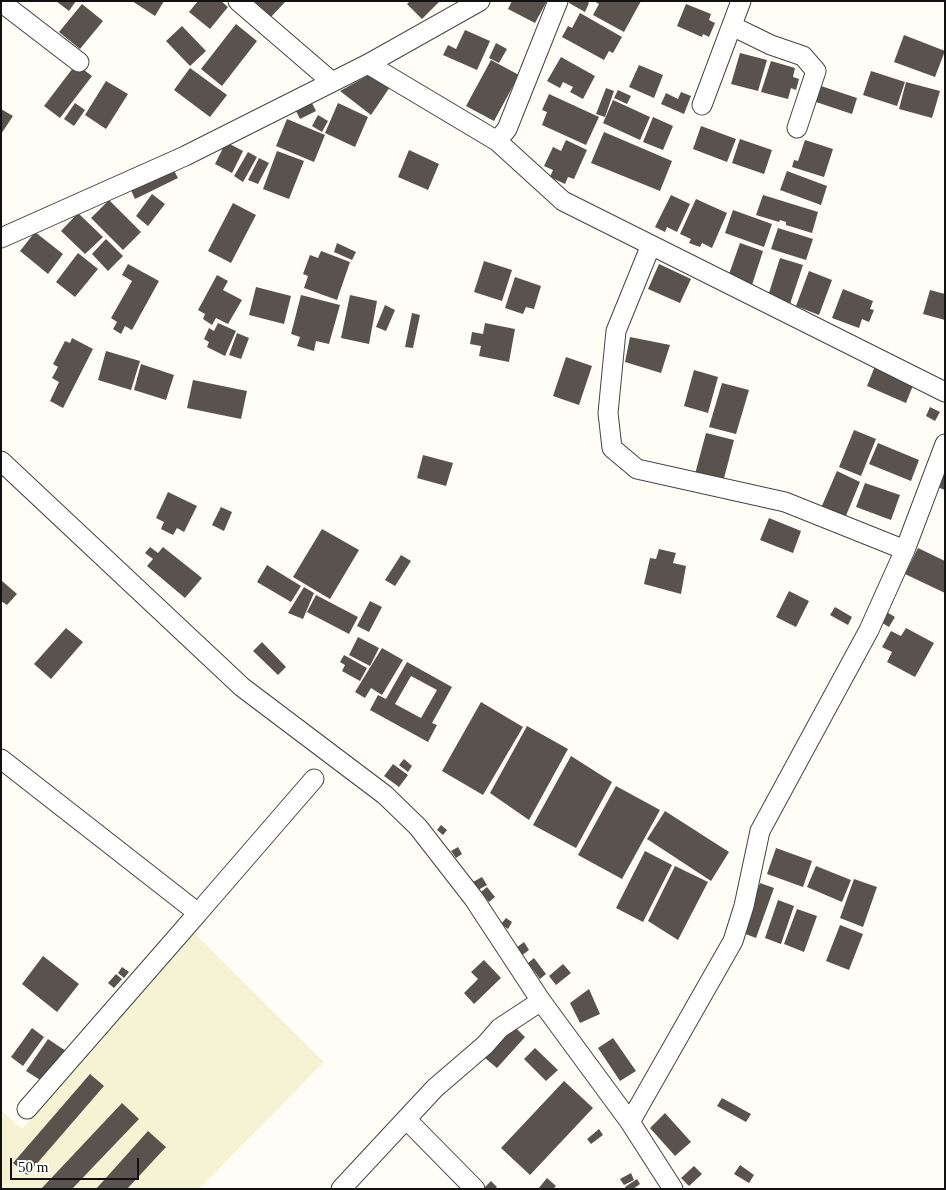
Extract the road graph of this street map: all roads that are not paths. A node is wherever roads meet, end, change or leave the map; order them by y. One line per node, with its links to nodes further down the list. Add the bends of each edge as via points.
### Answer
1 (238, 1): 9 (street)
2 (480, 1): 8 (street)
3 (558, 1): 12 (street, via 507,129)
4 (741, 1): 6 (street)
5 (1, 2): 7 (street)
6 (732, 26): 10 (street); 11 (street, via 803,56 816,71)
7 (79, 62)
8 (368, 64): 9 (street); 12 (street)
9 (332, 82): 13 (street, via 185,156)
10 (702, 105)
11 (797, 128)
12 (496, 142): 14 (street, via 563,201)
13 (1, 238)
14 (651, 245): 15 (street); 18 (street, via 616,331 608,413 612,448 637,469 785,502)
15 (945, 392)
16 (945, 444): 18 (street)
17 (1, 461): 22 (street, via 242,687 385,795 418,828 474,899)
18 (905, 550): 25 (street, via 869,630 760,831 733,941)
19 (1, 759): 21 (street)
20 (314, 779): 21 (street)
21 (198, 913): 23 (street)
22 (541, 1001): 24 (street, via 500,1028); 25 (street)
23 (27, 1109)
24 (406, 1119): 26 (street); 27 (street)
25 (630, 1122): 28 (street)
26 (341, 1189)
27 (475, 1189)
28 (673, 1189)

